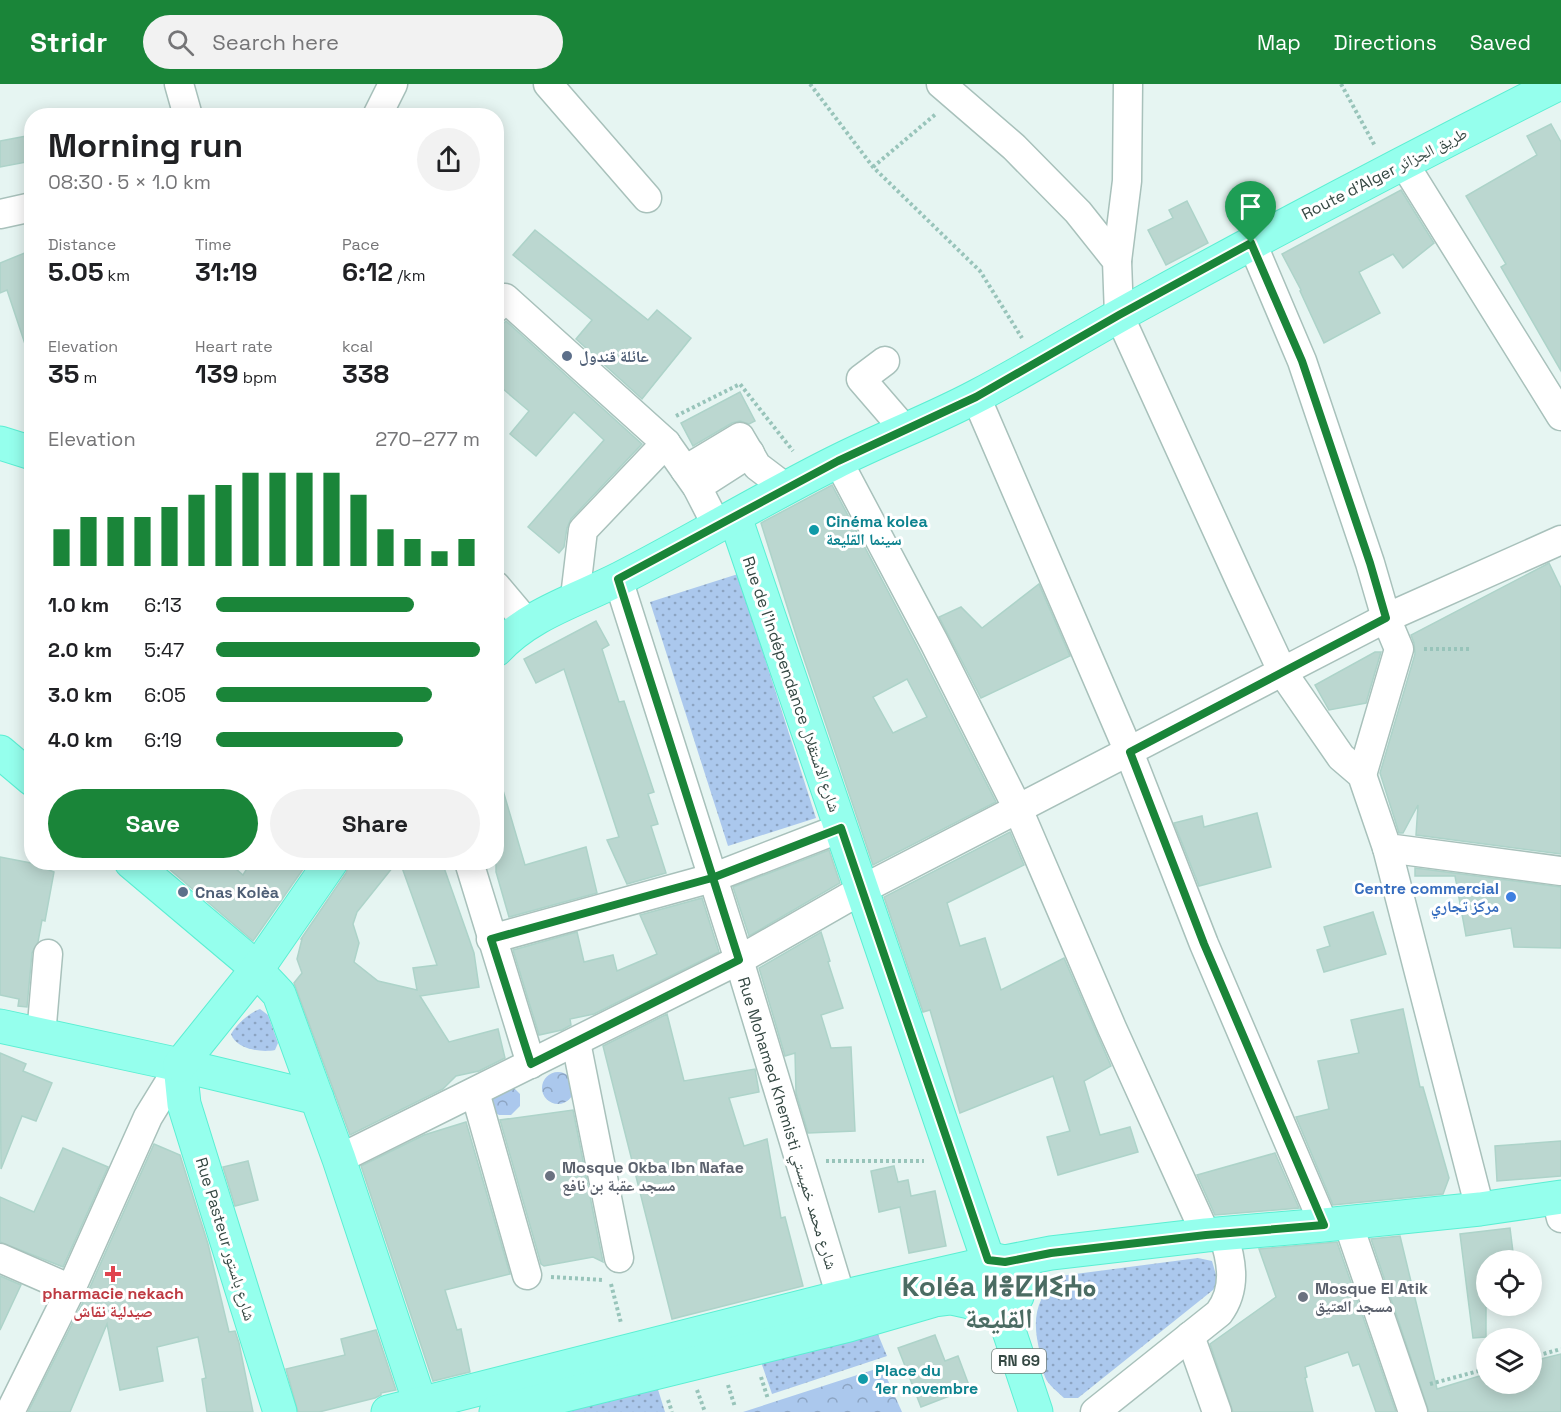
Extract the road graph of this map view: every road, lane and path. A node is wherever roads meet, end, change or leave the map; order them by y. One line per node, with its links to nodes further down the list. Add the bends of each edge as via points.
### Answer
1 (179, 84): 8 (street)
2 (548, 84): 11 (street)
3 (810, 84): 10 (path)
4 (1128, 84): 15 (street, via 1127,181)
5 (1341, 84): 9 (path)
6 (1558, 84): 9 (main road, Route d'Alger طريق الجزائر)
7 (949, 90): 10 (path); 15 (street, via 1014,147 1078,212)
8 (186, 108)
9 (1395, 166): 14 (main road, Route d'Alger طريق الجزائر); 21 (street)
10 (873, 167): 19 (path, via 980,271)
11 (647, 198)
12 (24, 209): 13 (street)
13 (0, 214)
14 (1251, 243): 17 (main road, Route d'Alger طريق الجزائر); 35 (street, via 1302,361)
15 (1117, 261): 17 (street)
16 (504, 299): 24 (street)
17 (1119, 315): 19 (main road, Route d'Alger طريق الجزائر); 40 (street)
18 (885, 361): 22 (street, via 861,379)
19 (1038, 362): 20 (main road, Route d'Alger طريق الجزائر)
20 (976, 397): 22 (main road, Route d'Alger طريق الجزائر); 42 (street)
21 (1561, 416)
22 (905, 430): 26 (main road, Route d'Alger طريق الجزائر)
23 (0, 443): 25 (main road)
24 (666, 443): 27 (street); 33 (street, via 583,530)
25 (24, 450)
26 (838, 461): 28 (main road, Route d'Alger طريق الجزائر); 45 (street)
27 (691, 478): 28 (street, via 740,437 757,466); 29 (street)
28 (786, 488): 29 (main road, Route d'Alger طريق الجزائر)
29 (726, 522): 31 (main road, Route d'Alger طريق الجزائر); 46 (main road, Rue de l'Indépendance شارع الاستقلال)
30 (1558, 549): 35 (street)
31 (618, 579): 33 (main road, Route d'Alger طريق الجزائر); 52 (street, Rue Mohamed Khemisti شارع محمد خميستي)
32 (504, 596): 36 (street)
33 (575, 597): 36 (main road, Route d'Alger طريق الجزائر)
34 (504, 617): 36 (main road)
35 (1386, 618): 38 (street); 40 (street)
36 (528, 624): 37 (main road, Route d'Alger طريق الجزائر)
37 (504, 641)
38 (1399, 649): 39 (path); 44 (street)
39 (1471, 649)
40 (1283, 673): 42 (street); 44 (street, via 1341,757)
41 (0, 752): 43 (main road)
42 (1130, 752): 45 (street); 70 (street, via 1204,944)
43 (24, 772)
44 (1362, 775): 47 (street)
45 (1018, 809): 53 (street); 71 (street, via 1112,1028)
46 (841, 828): 52 (street); 53 (main road, Rue de l'Indépendance شارع الاستقلال)
47 (1387, 848): 51 (street); 69 (street)
48 (140, 870): 57 (main road)
49 (325, 870): 57 (main road)
50 (471, 870): 54 (street)
51 (1561, 871)
52 (712, 878): 54 (street); 56 (street, Rue Mohamed Khemisti شارع محمد خميستي)
53 (863, 889): 56 (street); 67 (main road, Rue de l'Indépendance شارع الاستقلال)
54 (491, 939): 61 (street)
55 (48, 954): 59 (street)
56 (739, 960): 60 (street); 66 (street, Rue Mohamed Khemisti شارع محمد خميستي)
57 (257, 969): 62 (main road); 64 (main road, via 279,994)
58 (0, 1026): 59 (main road)
59 (41, 1036): 62 (main road)
60 (576, 1042): 61 (street); 73 (street)
61 (531, 1064): 63 (street)
62 (180, 1065): 64 (main road); 76 (street, via 148,1117); 87 (main road, Rue Pasteur شارع باستور, via 184,1104)
63 (475, 1092): 65 (street); 75 (street)
64 (317, 1098): 65 (main road)
65 (339, 1159): 85 (main road)
66 (798, 1161): 67 (path); 78 (street, Rue Mohamed Khemisti شارع محمد خميستي)
67 (954, 1161): 74 (main road, Rue de l'Indépendance شارع الاستقلال)
68 (1559, 1204): 69 (main road)
69 (1480, 1209): 70 (main road)
70 (1336, 1224): 71 (main road); 84 (street)
71 (1215, 1234): 74 (main road); 79 (street, via 1230,1253 1232,1288 1219,1313)
72 (0, 1258): 76 (street)
73 (619, 1258)
74 (990, 1263): 77 (main road, via 972,1270 968,1281 968,1293); 77 (main road, via 1014,1270 1019,1287 1012,1303); 78 (main road)
75 (526, 1275): 81 (path, via 610,1280)
76 (71, 1289): 86 (street)
77 (988, 1306): 78 (main road, via 946,1298); 90 (main road, RN 69)
78 (845, 1311): 81 (main road); 89 (main road)
79 (1190, 1336): 91 (street); 92 (street)
80 (1561, 1349): 82 (path)
81 (628, 1350): 85 (main road)
82 (1542, 1354)
83 (1476, 1373): 84 (path)
84 (1410, 1401)
85 (421, 1408): 88 (main road)
86 (10, 1412)
87 (280, 1412)
88 (388, 1412)
89 (496, 1412)
90 (1036, 1412)
91 (1095, 1412)
92 (1217, 1412)

